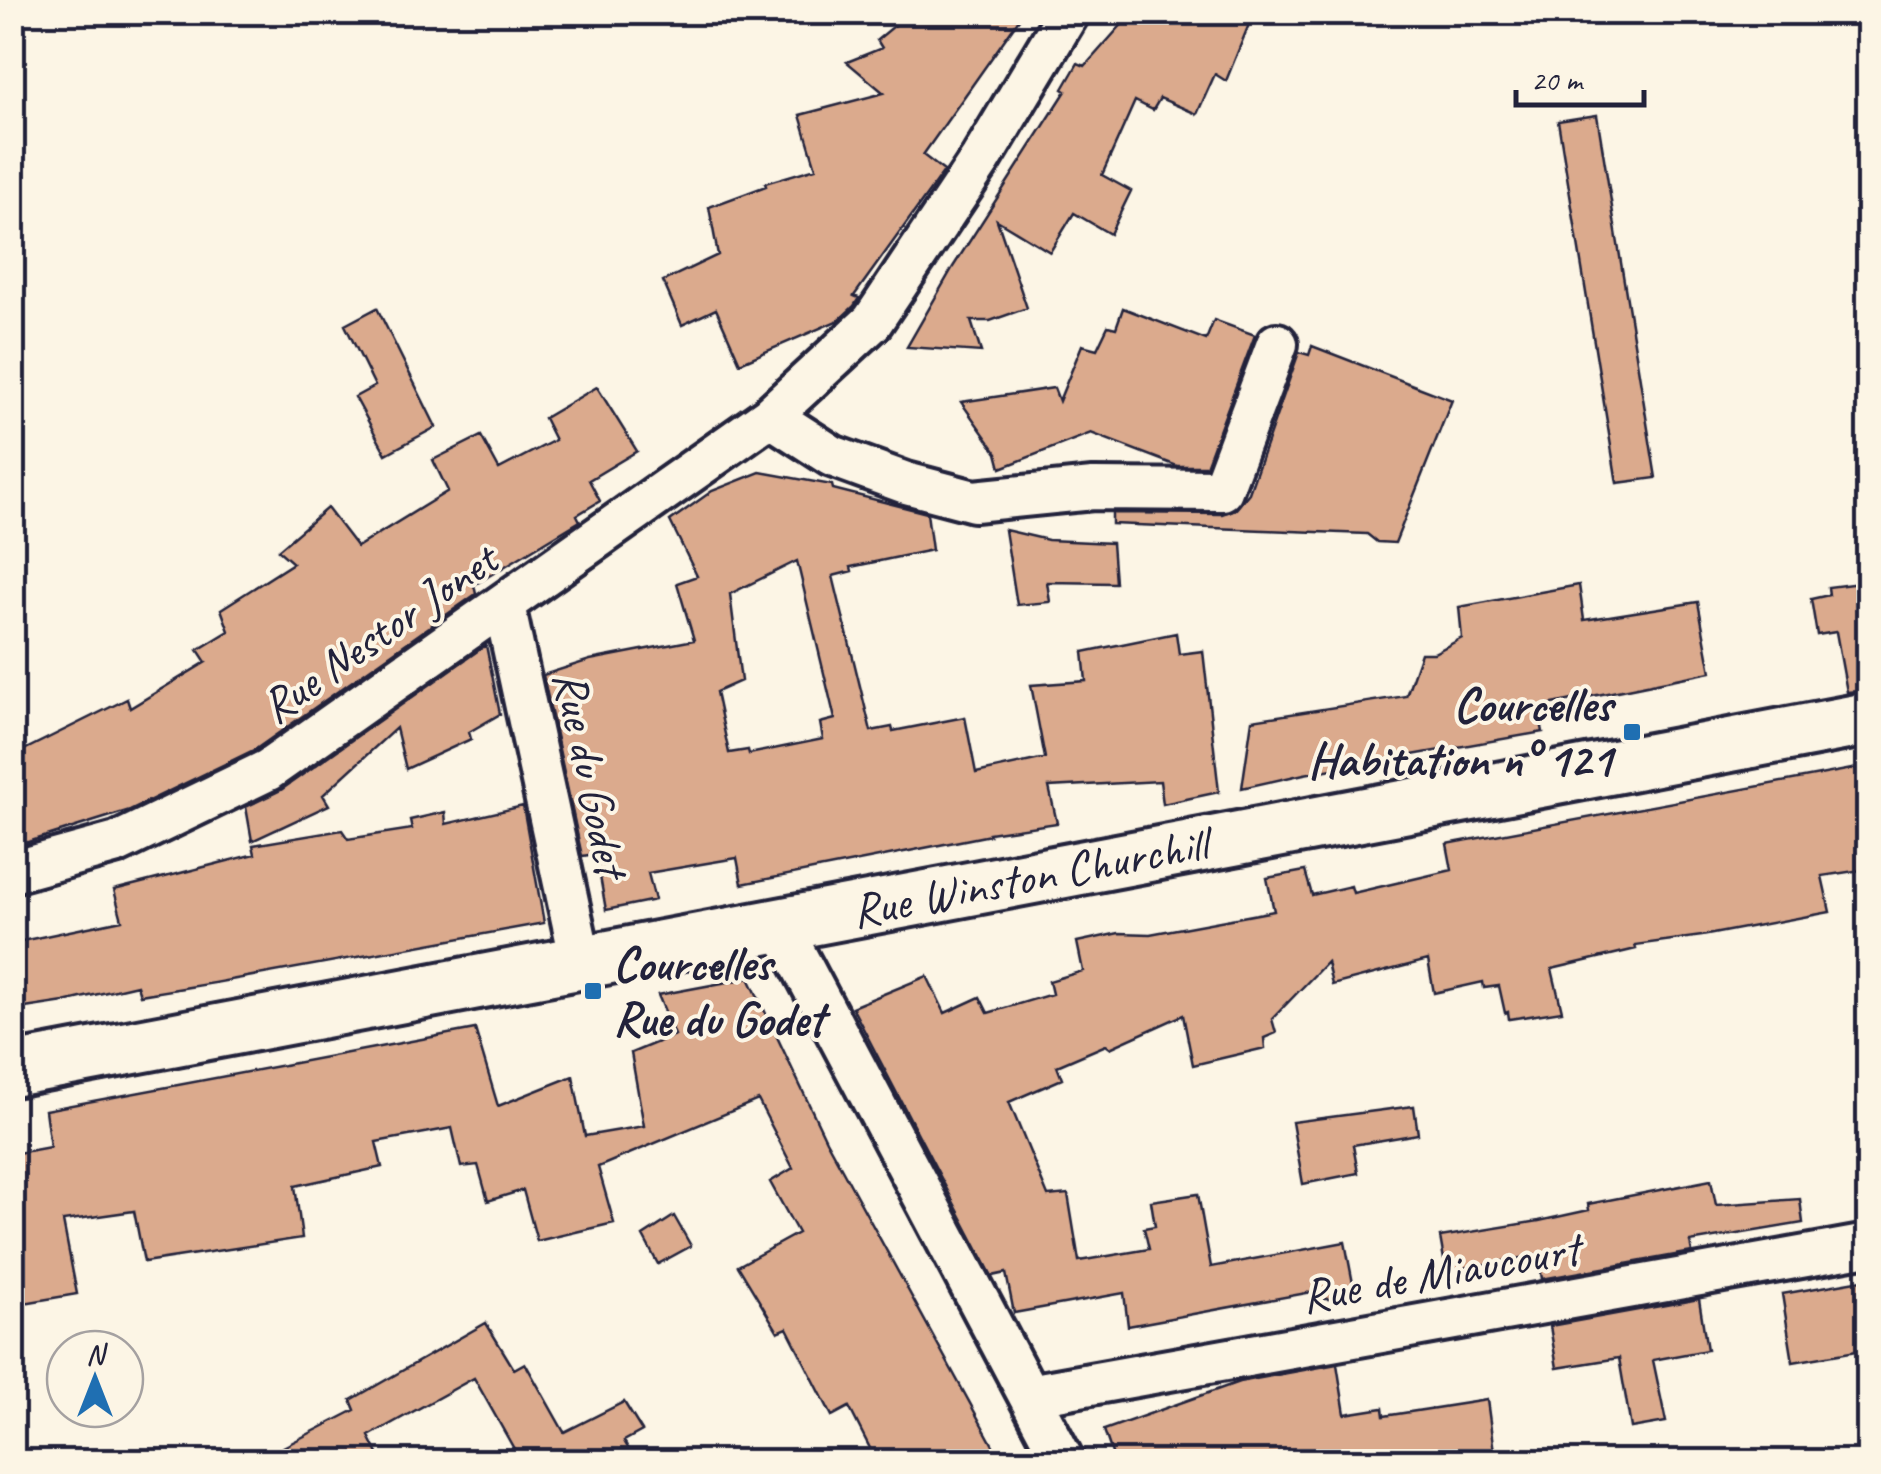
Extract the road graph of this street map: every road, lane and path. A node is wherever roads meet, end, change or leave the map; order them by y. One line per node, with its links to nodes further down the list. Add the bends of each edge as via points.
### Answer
1 (1069, 12): 3 (street, Rue Nestor Jonet, via 981,160 872,322)
2 (1277, 344): 3 (street, via 1222,490 1093,489 974,501 832,456)
3 (770, 416): 4 (street, Rue Nestor Jonet)
4 (504, 605): 6 (street, Rue Nestor Jonet, via 268,770 117,843); 8 (street, Rue du Godet)
5 (1868, 719): 7 (main road, Rue Winston Churchill)
6 (12, 872)
7 (779, 924): 8 (main road, Rue Winston Churchill); 11 (street)
8 (581, 962): 9 (main road, Rue Winston Churchill)
9 (12, 1070)
10 (1868, 1246): 11 (street, Rue de Miaucourt)
11 (1029, 1396): 12 (street)
12 (1064, 1462)

